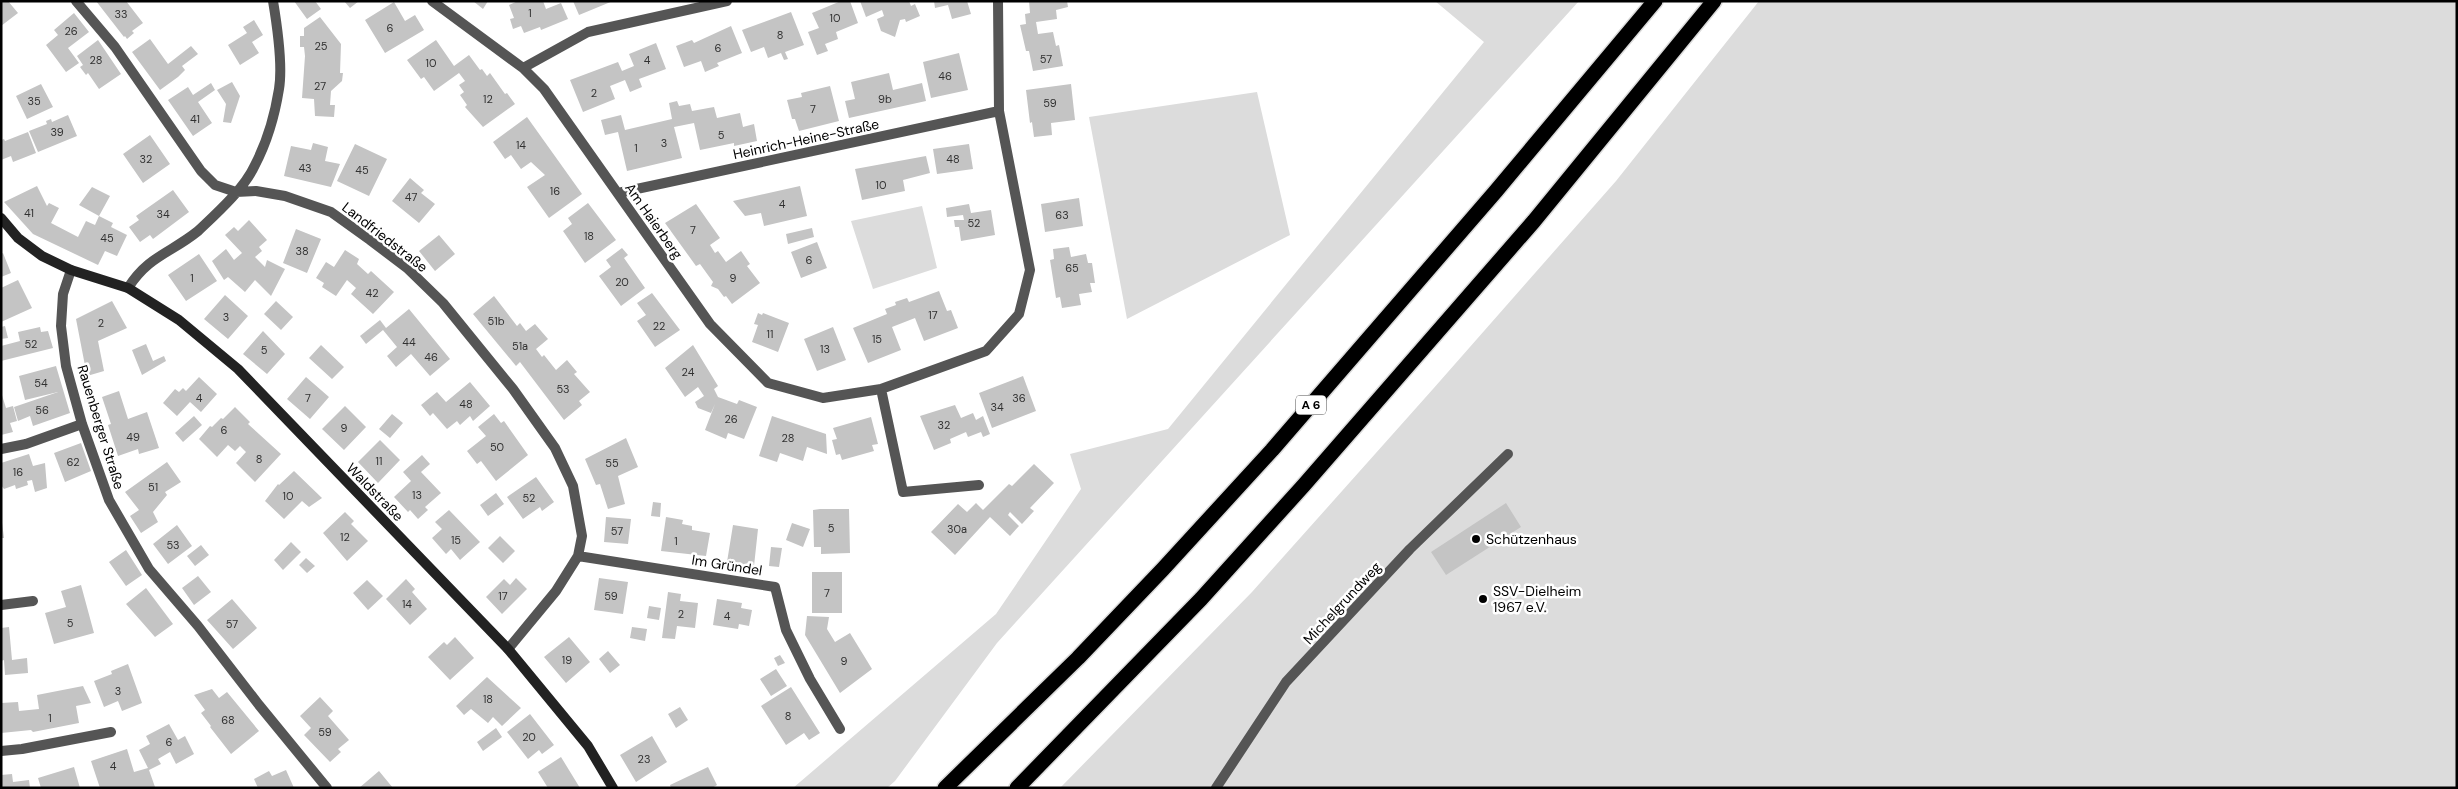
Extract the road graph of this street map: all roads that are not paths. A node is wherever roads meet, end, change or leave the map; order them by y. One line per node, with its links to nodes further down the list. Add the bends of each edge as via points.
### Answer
1 (76, 1): 10 (street, Landfriedstraße, via 115,47 201,172 215,185)
2 (274, 1): 10 (street, via 280,87 255,166)
3 (432, 1): 8 (street, Am Haierberg)
4 (727, 1): 8 (street, via 588,32)
5 (998, 1): 9 (street, Am Haierberg)
6 (1654, 1): 29 (highway, A 6, via 1496,192 1272,450 1078,658)
7 (1714, 1): 30 (highway, via 1534,221 1304,485 1194,606)
8 (523, 68): 11 (street, Am Haierberg, via 544,90)
9 (999, 111): 11 (street, Heinrich-Heine-Straße); 15 (street, Am Haierberg, via 1030,270 1019,314 986,351)
10 (236, 192): 14 (street, via 197,231 149,262); 20 (street, Landfriedstraße, via 256,191 286,196 331,212 407,268 443,303 555,448 573,486 582,536)
11 (618, 193): 15 (street, Am Haierberg, via 710,324 768,383 823,398)
12 (1, 218): 13 (street, via 18,238 42,256)
13 (71, 270): 14 (street, Waldstraße); 16 (street, Rauenberger Straße, via 63,294 61,326 66,366)
14 (128, 288): 23 (street, Waldstraße, via 179,320 238,369)
15 (881, 389): 19 (street, via 903,492)
16 (82, 424): 17 (street, via 26,444); 27 (street, Rauenberger Straße, via 109,500 149,568)
17 (1, 449)
18 (1508, 454): 31 (street, Michelgrundweg, via 1410,549 1286,682)
19 (978, 485)
20 (578, 556): 23 (street, Landfriedstraße, via 556,591); 24 (street, Im Gründel, via 775,587 786,630)
21 (33, 601): 22 (street)
22 (1, 605)
23 (508, 649): 28 (street, Waldstraße, via 588,746)
24 (840, 729)
25 (111, 732): 26 (street)
26 (1, 751)
27 (327, 788)
28 (613, 788)
29 (945, 788)
30 (1017, 788)
31 (1216, 788)

